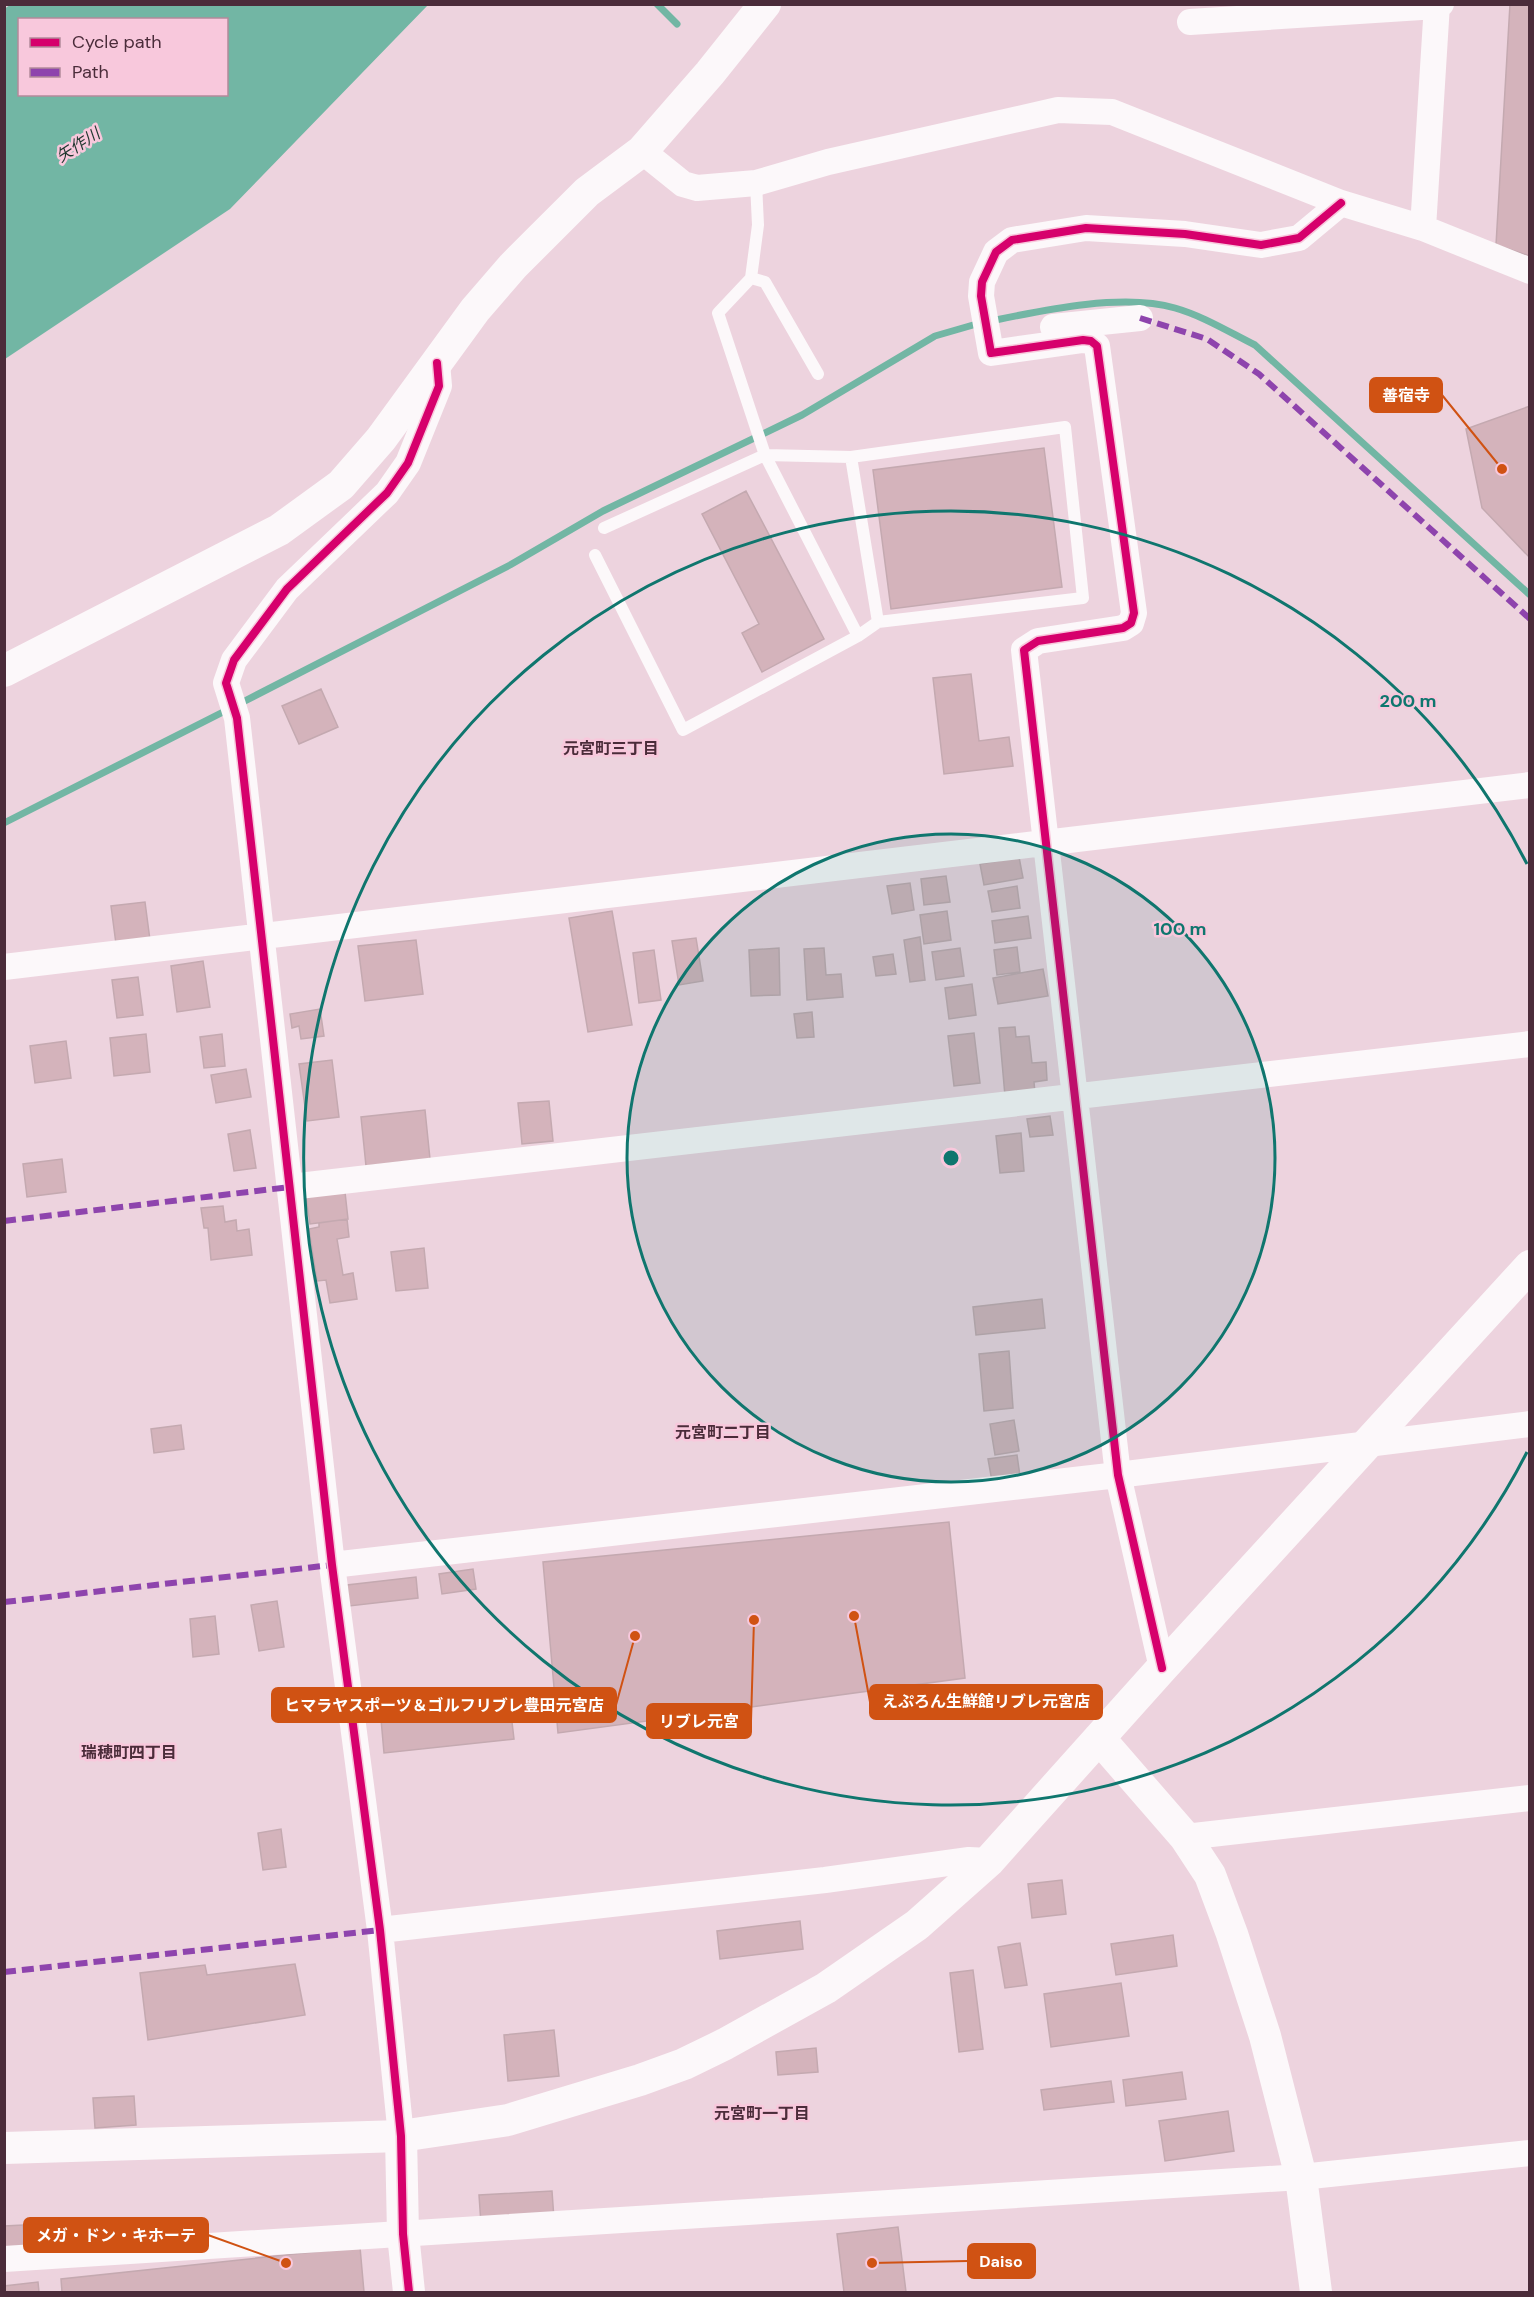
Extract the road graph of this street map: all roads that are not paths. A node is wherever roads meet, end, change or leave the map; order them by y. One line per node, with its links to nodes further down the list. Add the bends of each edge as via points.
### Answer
1 (765, 4): 4 (street)
2 (1438, 5): 3 (street); 7 (street)
3 (1190, 22)
4 (642, 151): 5 (street, via 683,184 697,188); 12 (street, via 588,192 513,266)
5 (756, 183): 6 (street, via 828,162 1058,110 1112,112); 9 (lane, via 758,225)
6 (1341, 203): 7 (street); 11 (street, via 1299,238 1262,245 1185,234 1086,228 1012,240 996,252 982,282)
7 (1423, 228): 8 (street)
8 (1530, 272)
9 (751, 278): 13 (lane, via 765,282); 14 (lane, via 718,313)
10 (1140, 318): 11 (street)
11 (987, 336): 22 (street, via 990,353 1083,340 1096,346 1134,613 1131,623 1123,628 1038,641 1024,650)
12 (437, 363): 20 (street, via 341,485 279,530); 23 (street, via 439,386 408,463 387,492 287,589 234,660 226,683 237,718)
13 (818, 374)
14 (765, 455): 15 (lane); 16 (lane); 19 (lane)
15 (851, 457): 18 (lane); 18 (lane, via 1065,427 1083,598)
16 (604, 528)
17 (595, 555): 19 (lane, via 683,730)
18 (878, 622): 19 (lane)
19 (858, 636)
20 (4, 671)
21 (1530, 785): 22 (street)
22 (1047, 842): 23 (street); 26 (street)
23 (261, 937): 24 (street); 27 (street)
24 (4, 967)
25 (1530, 1044): 26 (street)
26 (1074, 1096): 27 (street); 31 (street)
27 (290, 1187): 32 (street)
28 (1530, 1266): 30 (street)
29 (1530, 1424): 30 (street)
30 (1368, 1443): 31 (street); 33 (street)
31 (1118, 1475): 32 (street); 33 (street)
32 (332, 1565): 38 (street)
33 (1162, 1668): 34 (street)
34 (1099, 1738): 36 (street); 37 (street)
35 (1530, 1798): 36 (street)
36 (1185, 1837): 42 (street, via 1209,1875 1232,1934 1265,2036)
37 (989, 1861): 38 (street, via 969,1860); 39 (street, via 917,1925 826,1988 684,2064 508,2120)
38 (380, 1930): 39 (street)
39 (401, 2136): 40 (street); 43 (street)
40 (4, 2148)
41 (1530, 2153): 42 (street)
42 (1301, 2177): 43 (street); 46 (street)
43 (403, 2234): 44 (street); 45 (street)
44 (4, 2259)
45 (409, 2292)
46 (1316, 2292)

